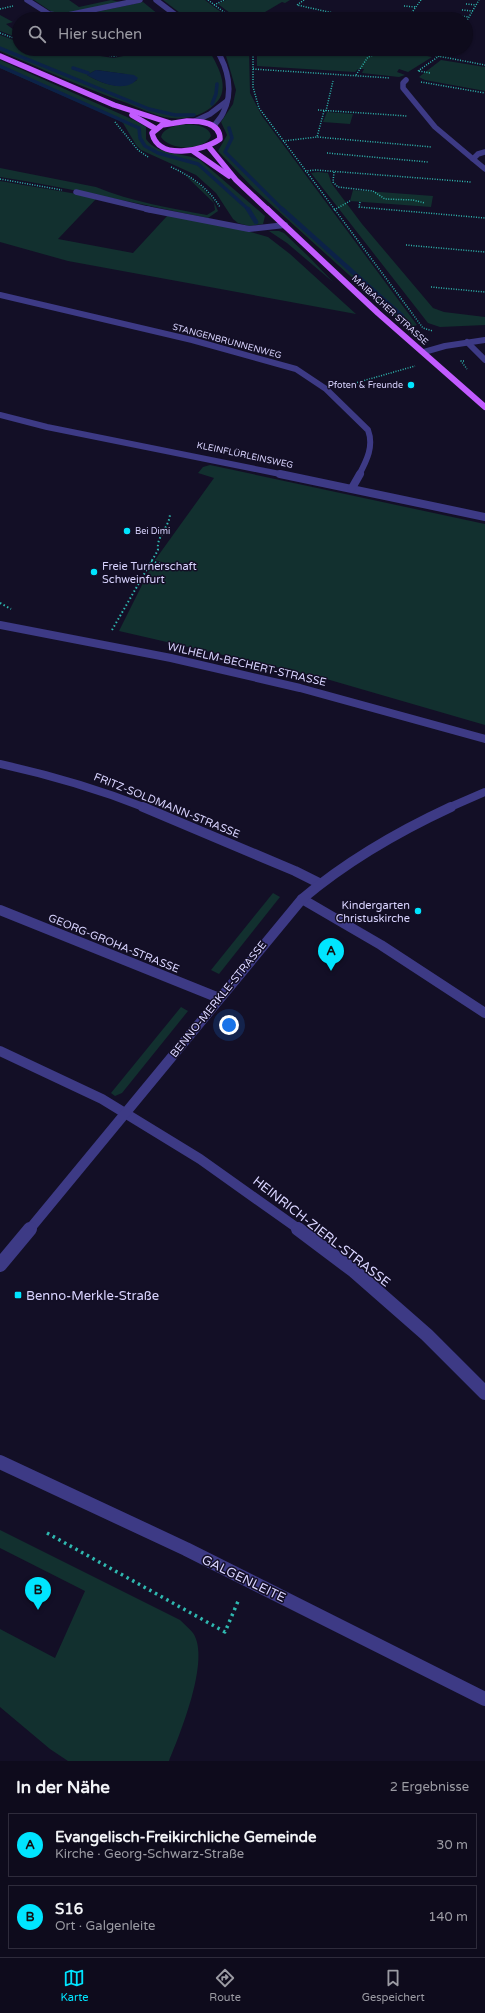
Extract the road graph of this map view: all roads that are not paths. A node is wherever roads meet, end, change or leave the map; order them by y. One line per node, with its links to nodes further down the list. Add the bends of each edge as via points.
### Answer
1 (27, 0): 4 (street)
2 (140, 0): 5 (street)
3 (156, 0): 6 (street)
4 (45, 12)
5 (82, 12)
6 (172, 12)
7 (0, 56): 11 (main road)
8 (220, 56): 10 (street, via 229,86)
9 (406, 80): 19 (street, via 403,88 427,118)
10 (227, 101): 12 (street, via 210,114); 14 (street, via 225,110)
11 (114, 105): 13 (main road); 15 (main road)
12 (195, 121): 13 (main road); 14 (main road)
13 (170, 123): 15 (main road)
14 (214, 126): 16 (main road, via 221,134 220,139)
15 (156, 129): 17 (main road, MAIBACHER STRASSE, via 152,133 152,138 162,147)
16 (209, 147): 17 (main road, MAIBACHER STRASSE); 21 (main road, MAIBACHER STRASSE)
17 (193, 151): 21 (main road, MAIBACHER STRASSE)
18 (485, 152): 19 (street)
19 (473, 159): 20 (street)
20 (485, 169)
21 (236, 180): 23 (main road, MAIBACHER STRASSE)
22 (76, 192): 23 (street, via 140,208 249,229)
23 (284, 225): 27 (main road, MAIBACHER STRASSE, via 378,313)
24 (0, 295): 31 (street, STANGENBRUNNENWEG, via 192,340 296,369 310,376 329,390 372,436 369,452)
25 (485, 340): 26 (street)
26 (467, 342): 27 (street); 28 (street)
27 (424, 352): 29 (main road, MAIBACHER STRASSE)
28 (485, 360)
29 (485, 407)
30 (0, 415): 31 (street, KLEINFLÜRLEINSWEG, via 98,438)
31 (352, 488): 32 (street, KLEINFLÜRLEINSWEG)
32 (485, 517)
33 (0, 625): 34 (street, WILHELM-BECHERT-STRASSE, via 171,658 300,688)
34 (485, 739)
35 (0, 764): 37 (street, FRITZ-SOLDMANN-STRASSE, via 104,791 295,870)
36 (485, 792): 37 (street, BENNO-MERKLE-STRASSE, via 420,823)
37 (319, 884): 38 (street, BENNO-MERKLE-STRASSE)
38 (302, 899): 40 (street, BENNO-MERKLE-STRASSE); 41 (street, via 381,945)
39 (0, 910): 40 (street, GEORG-GROHA-STRASSE)
40 (219, 998): 43 (street, BENNO-MERKLE-STRASSE)
41 (485, 1013)
42 (0, 1051): 43 (street, HEINRICH-ZIERL-STRASSE, via 102,1099)
43 (125, 1113): 44 (street, BENNO-MERKLE-STRASSE); 45 (street, HEINRICH-ZIERL-STRASSE, via 200,1159 354,1271 426,1335)
44 (0, 1265)
45 (485, 1393)
46 (0, 1462): 47 (street, GALGENLEITE, via 186,1549)
47 (485, 1699)

